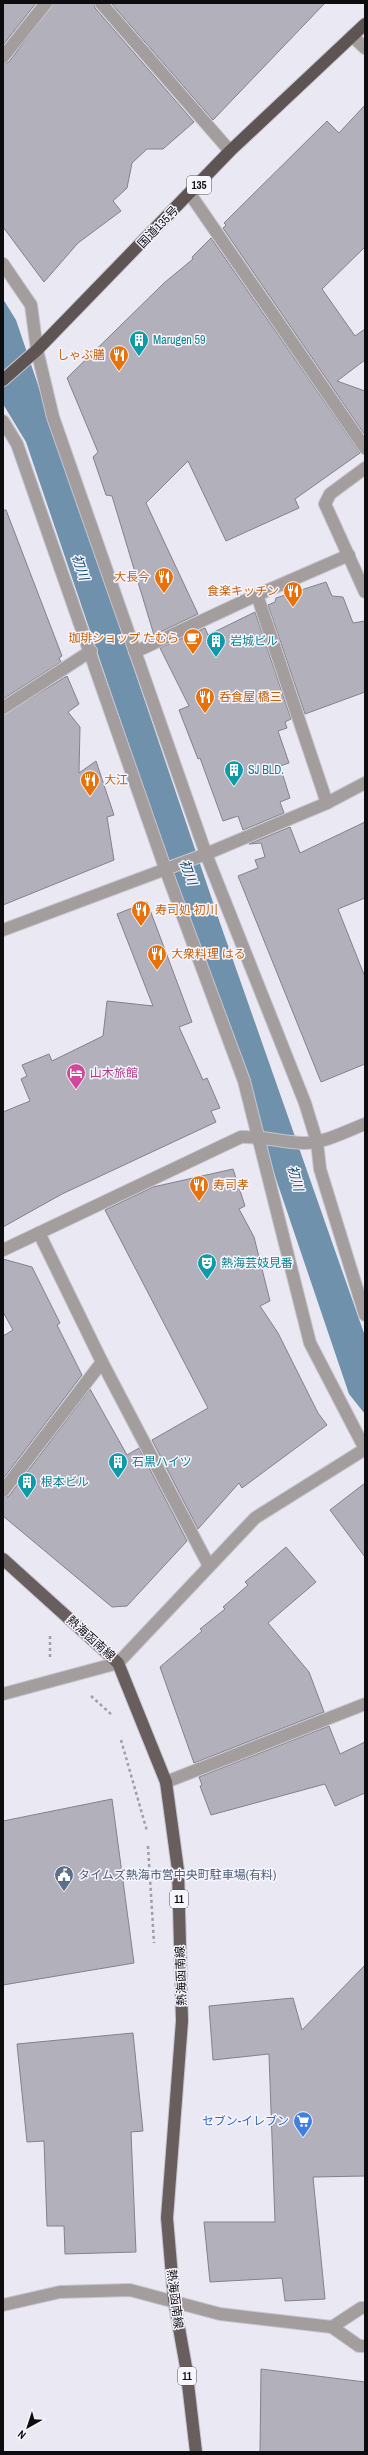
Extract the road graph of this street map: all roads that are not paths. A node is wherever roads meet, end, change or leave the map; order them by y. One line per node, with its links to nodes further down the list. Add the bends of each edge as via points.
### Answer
1 (46, 3): 6 (street)
2 (101, 3): 7 (street)
3 (365, 24): 4 (highway, 国道135号 / 135)
4 (352, 36): 5 (street); 7 (highway, 国道135号 / 135)
5 (365, 48)
6 (3, 57)
7 (230, 151): 8 (highway, 国道135号 / 135)
8 (190, 194): 10 (highway, 国道135号 / 135); 13 (street)
9 (3, 264): 10 (street, via 31,305)
10 (37, 350): 11 (highway, 国道135号 / 135); 19 (street, via 53,417)
11 (3, 380)
12 (3, 421): 18 (street, via 18,444)
13 (365, 448)
14 (365, 468): 15 (street, via 330,494 325,504)
15 (349, 555): 16 (street); 17 (street)
16 (365, 592)
17 (257, 595): 19 (street); 22 (street)
18 (91, 651): 20 (street); 24 (street)
19 (135, 652): 23 (street)
20 (3, 708)
21 (365, 783): 22 (street)
22 (327, 803): 23 (street)
23 (206, 854): 24 (street); 28 (street, via 305,1103)
24 (166, 868): 25 (street); 27 (street, via 244,1081)
25 (3, 930)
26 (365, 1124): 28 (street)
27 (258, 1136): 28 (street, via 303,1143); 29 (street, via 241,1138); 33 (street, via 310,1343)
28 (317, 1142): 31 (street, via 320,1169)
29 (39, 1233): 30 (street); 32 (street)
30 (3, 1250)
31 (365, 1315)
32 (102, 1362): 34 (street); 36 (street)
33 (365, 1449): 36 (street, via 256,1518)
34 (3, 1491)
35 (3, 1559): 37 (main road, 熱海函南線 / 11)
36 (209, 1566): 37 (street)
37 (118, 1663): 38 (street); 40 (main road, 熱海函南線 / 11)
38 (3, 1694)
39 (365, 1704): 40 (street)
40 (166, 1782): 41 (main road, 熱海函南線 / 11, via 178,1870 182,2021 167,2218)
41 (174, 2300): 42 (street, via 130,2290 60,2292); 44 (street, via 220,2314); 46 (main road, 熱海函南線 / 11, via 186,2367)
42 (3, 2305)
43 (365, 2308): 44 (street, via 361,2308)
44 (332, 2328): 45 (street, via 359,2346)
45 (365, 2346)
46 (196, 2452)

